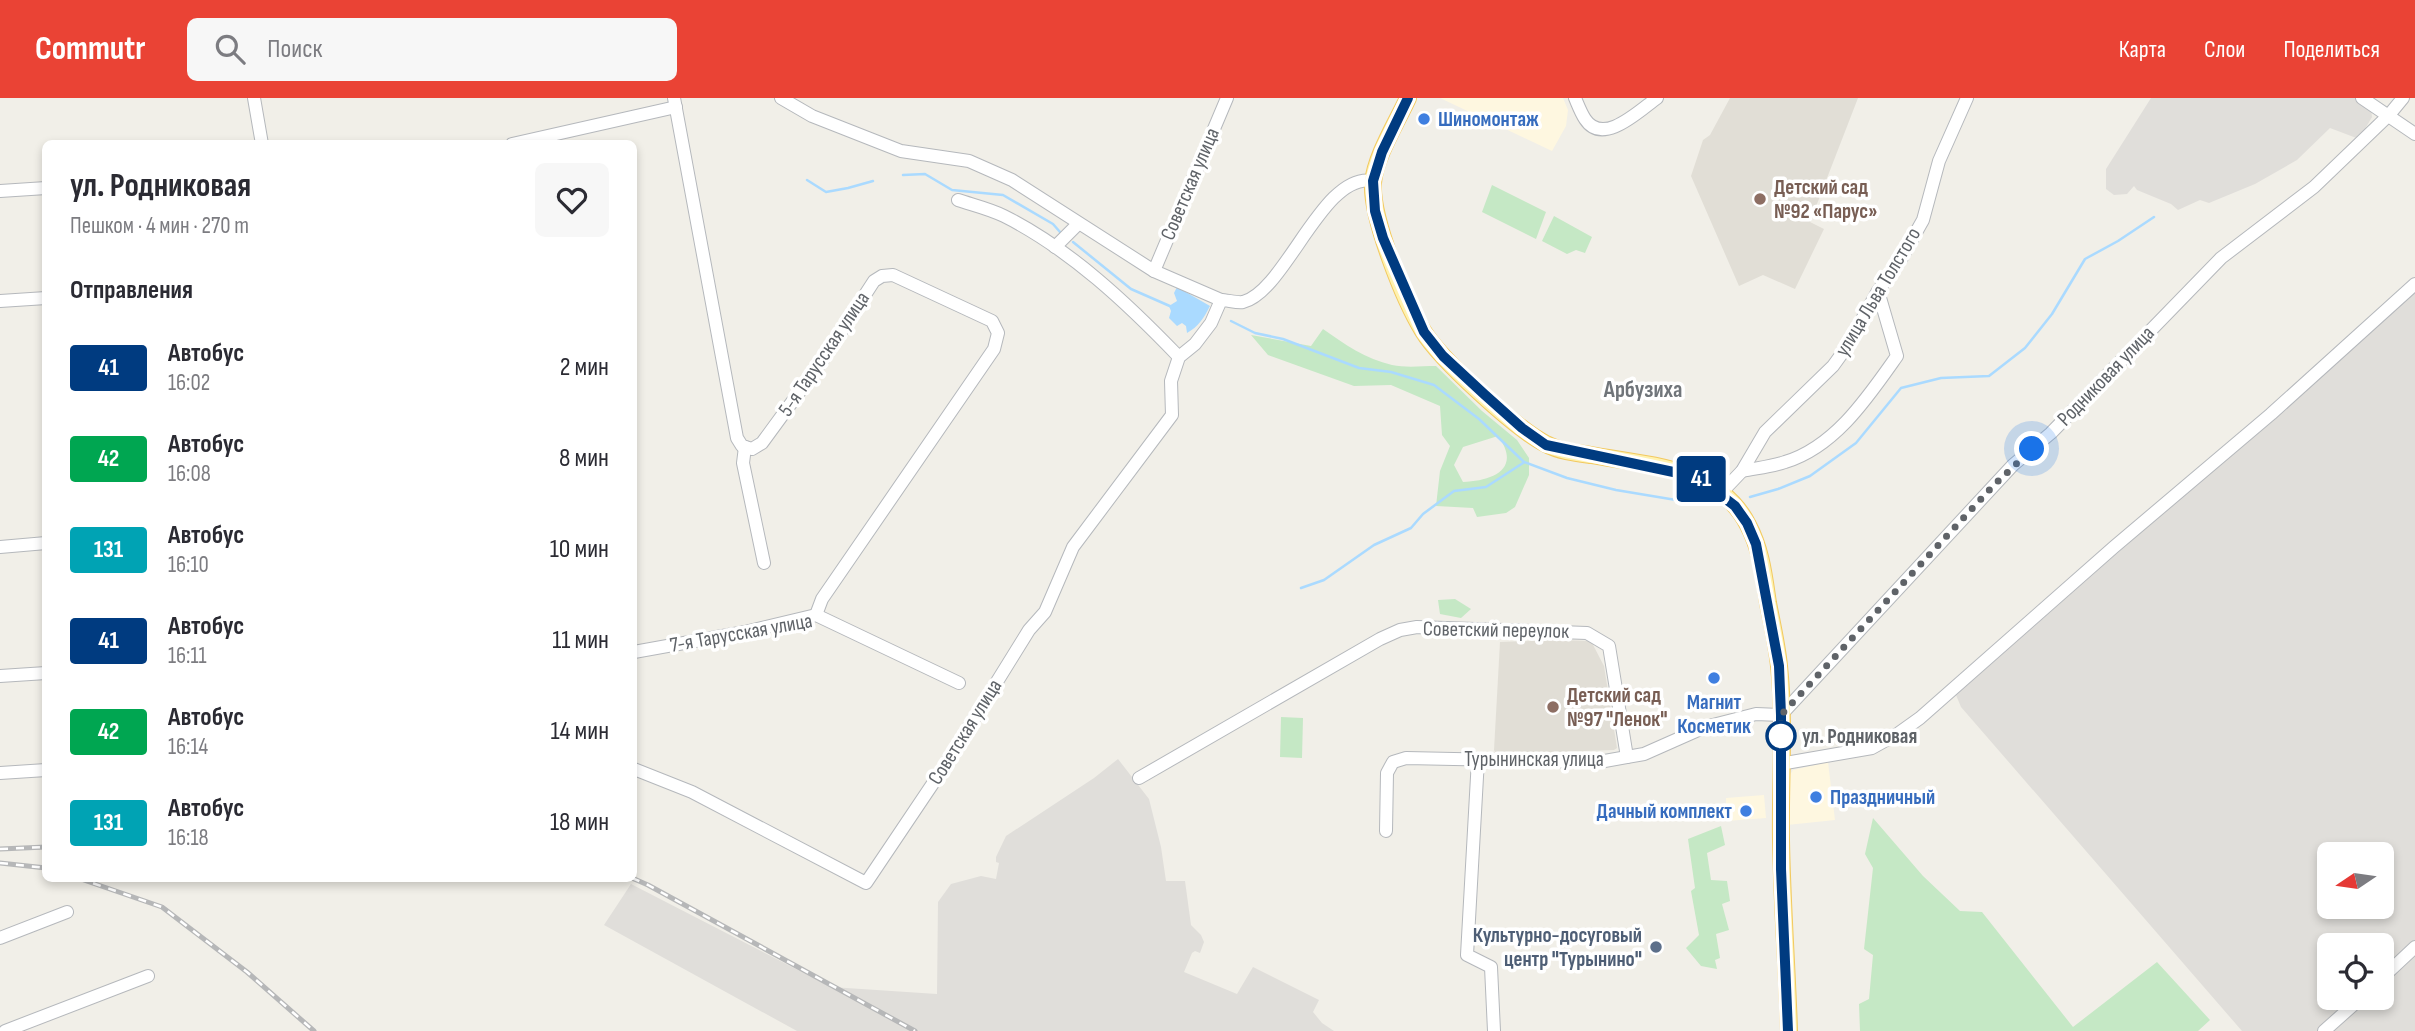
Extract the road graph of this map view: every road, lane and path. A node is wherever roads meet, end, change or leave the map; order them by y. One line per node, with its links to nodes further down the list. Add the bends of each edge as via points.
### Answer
1 (254, 98): 13 (street)
2 (781, 98): 19 (street, Советская улица, via 812,116 901,150 969,161 1012,180)
3 (1227, 98): 21 (street, Советская улица)
4 (1408, 98): 15 (main road)
5 (1575, 98): 6 (street, via 1586,121 1604,129 1615,128)
6 (1657, 98)
7 (1967, 98): 23 (street, улица Льва Толстого, via 1939,161 1923,220)
8 (2362, 98): 11 (street)
9 (2403, 98): 11 (street, Родниковая улица)
10 (675, 103): 14 (street); 28 (street, via 737,438)
11 (2389, 115): 12 (street); 39 (street, Родниковая улица, via 2314,187 2221,258 2051,433 2013,465)
12 (2415, 134)
13 (261, 140)
14 (544, 140)
15 (1373, 181): 25 (street, via 1343,187 1262,291 1242,302); 30 (main road, via 1383,238 1418,321 1443,356 1484,394 1546,445 1672,470 1697,477)
16 (42, 188): 17 (street)
17 (0, 191)
18 (958, 200): 20 (street, via 1003,215)
19 (1078, 224): 20 (street); 21 (street, Советская улица)
20 (1055, 247): 27 (street, via 1134,311)
21 (1154, 271): 25 (street, Советская улица)
22 (2415, 284): 42 (street, via 1920,718 1872,748)
23 (1878, 291): 29 (street, улица Льва Толстого, via 1833,366 1765,432); 29 (street, via 1897,356 1860,408 1820,445 1787,462)
24 (42, 298): 26 (street)
25 (1221, 300): 27 (street, via 1211,323)
26 (0, 301)
27 (1179, 357): 44 (street, Советская улица, via 1171,381 1172,415 1073,547 1045,612 866,884 692,792)
28 (745, 447): 33 (street, via 743,463); 34 (street, 5-я Тарусская улица, via 752,449 762,443 874,281 882,276 892,275 992,321 998,333 993,349 822,599)
29 (1742, 471): 30 (street, улица Льва Толстого)
30 (1721, 493): 39 (main road, via 1741,514 1756,544 1779,666)
31 (42, 544): 32 (street)
32 (0, 547)
33 (764, 563)
34 (816, 615): 35 (street, 7-я Тарусская улица); 38 (street, 7-я Тарусская улица)
35 (637, 651)
36 (42, 673): 37 (street)
37 (0, 676)
38 (959, 683)
39 (1781, 715): 40 (street, Турынинская улица, via 1756,714 1716,724); 42 (main road)
40 (1627, 757): 41 (street, Турынинская улица, via 1599,762); 46 (street, Советский переулок, via 1609,646 1601,640 1561,630 1417,627 1380,639)
41 (1478, 759): 47 (street, Турынинская улица, via 1406,758 1393,762 1387,774); 55 (street, via 1467,955 1491,967)
42 (1780, 764): 56 (main road)
43 (42, 770): 45 (street)
44 (637, 770)
45 (0, 773)
46 (1139, 778)
47 (1386, 831)
48 (67, 912): 49 (street)
49 (0, 938)
50 (2415, 947): 51 (street)
51 (2394, 967)
52 (148, 976): 54 (street)
53 (2348, 1010): 57 (street)
54 (5, 1031)
55 (1494, 1031)
56 (1788, 1031)
57 (2324, 1031)

